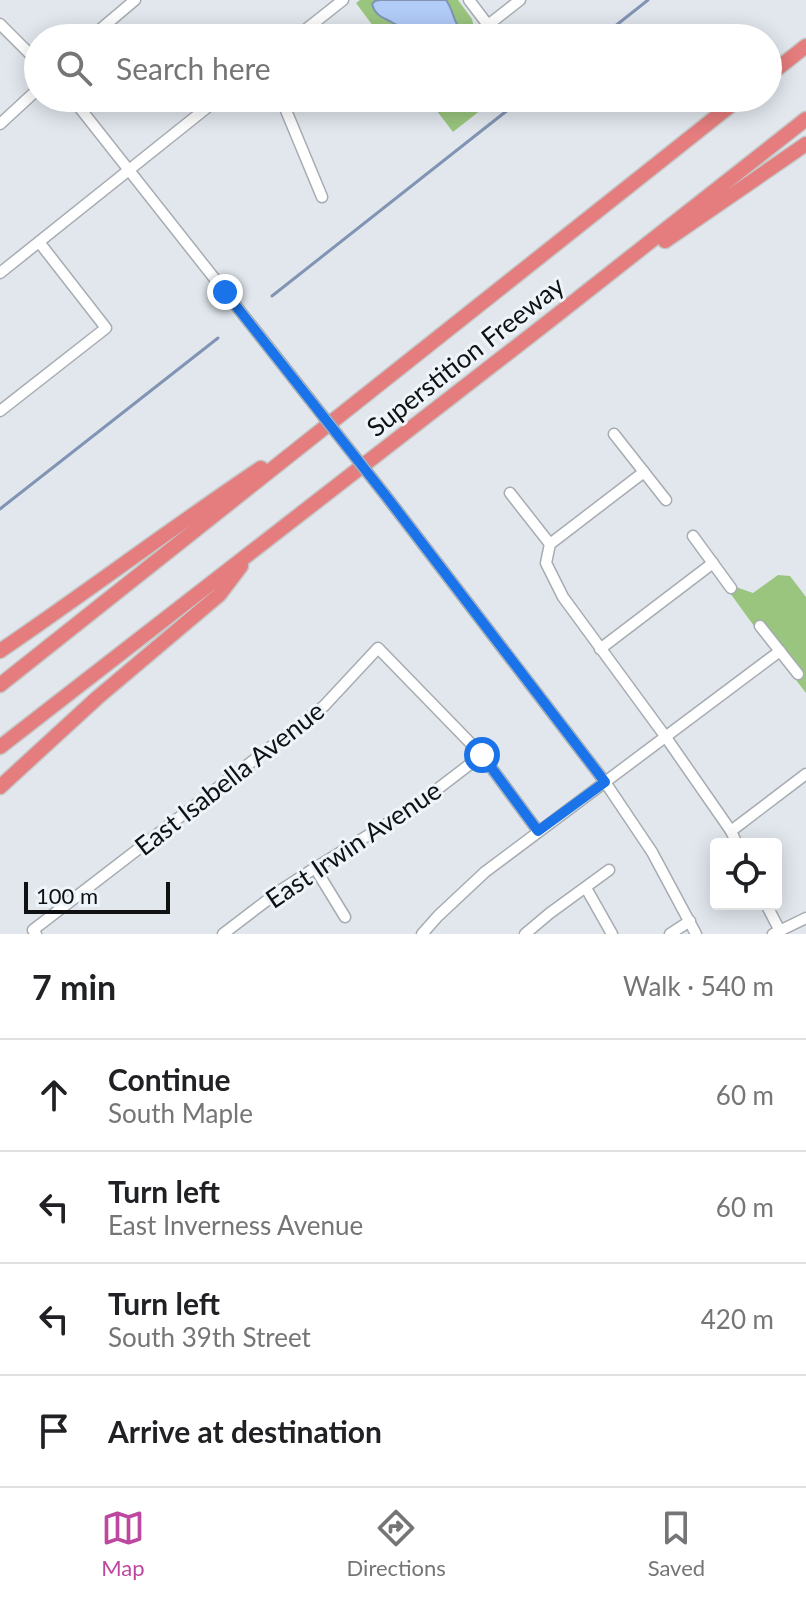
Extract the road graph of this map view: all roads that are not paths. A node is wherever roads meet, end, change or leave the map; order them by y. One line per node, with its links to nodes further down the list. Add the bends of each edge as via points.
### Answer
1 (135, 0): 6 (street)
2 (343, 0): 7 (street)
3 (469, 0): 8 (street)
4 (520, 0): 9 (street)
5 (0, 24): 11 (street)
6 (107, 24)
7 (313, 24)
8 (487, 24)
9 (489, 24)
10 (806, 46): 12 (highway)
11 (24, 48)
12 (782, 65)
13 (24, 102): 19 (street)
14 (83, 112): 21 (street)
15 (201, 112): 21 (street)
16 (287, 112): 22 (street)
17 (722, 112): 26 (highway, Superstition Freeway)
18 (806, 119): 25 (highway, Superstition Freeway)
19 (0, 124)
20 (806, 144): 25 (highway)
21 (129, 169): 23 (street); 47 (street, bridge)
22 (322, 197)
23 (39, 242): 24 (street); 27 (street, via 106,328)
24 (0, 273)
25 (582, 297): 34 (highway, Superstition Freeway)
26 (348, 410): 39 (highway); 42 (highway, Superstition Freeway)
27 (0, 411)
28 (614, 434): 29 (street)
29 (644, 472): 31 (street); 33 (street)
30 (510, 493): 33 (street)
31 (666, 500)
32 (693, 536): 35 (street)
33 (550, 544): 38 (street, via 546,563)
34 (253, 550): 44 (highway, Superstition Freeway); 48 (highway, via 219,595)
35 (713, 563): 36 (street); 38 (street)
36 (731, 588)
37 (760, 626): 40 (street)
38 (600, 649): 43 (street)
39 (0, 651)
40 (780, 651): 41 (street); 43 (street)
41 (798, 674)
42 (0, 685)
43 (665, 736): 47 (street); 50 (street)
44 (0, 747)
45 (482, 755): 49 (street); 52 (street, East Irwin Avenue, via 414,807); 59 (street, East Isabella Avenue, via 378,648 324,706)
46 (806, 774): 50 (street)
47 (605, 782): 49 (street); 58 (street)
48 (0, 787)
49 (538, 831): 62 (street, via 485,872)
50 (731, 831): 51 (street)
51 (734, 838)
52 (315, 868): 56 (street); 61 (street, East Irwin Avenue)
53 (609, 870): 54 (street)
54 (586, 888): 63 (street); 64 (street)
55 (768, 910): 60 (street)
56 (345, 917)
57 (806, 918): 60 (street)
58 (690, 921): 65 (street); 66 (street)
59 (35, 932)
60 (776, 933)
61 (223, 934)
62 (422, 934)
63 (525, 934)
64 (612, 934)
65 (670, 934)
66 (696, 934)

